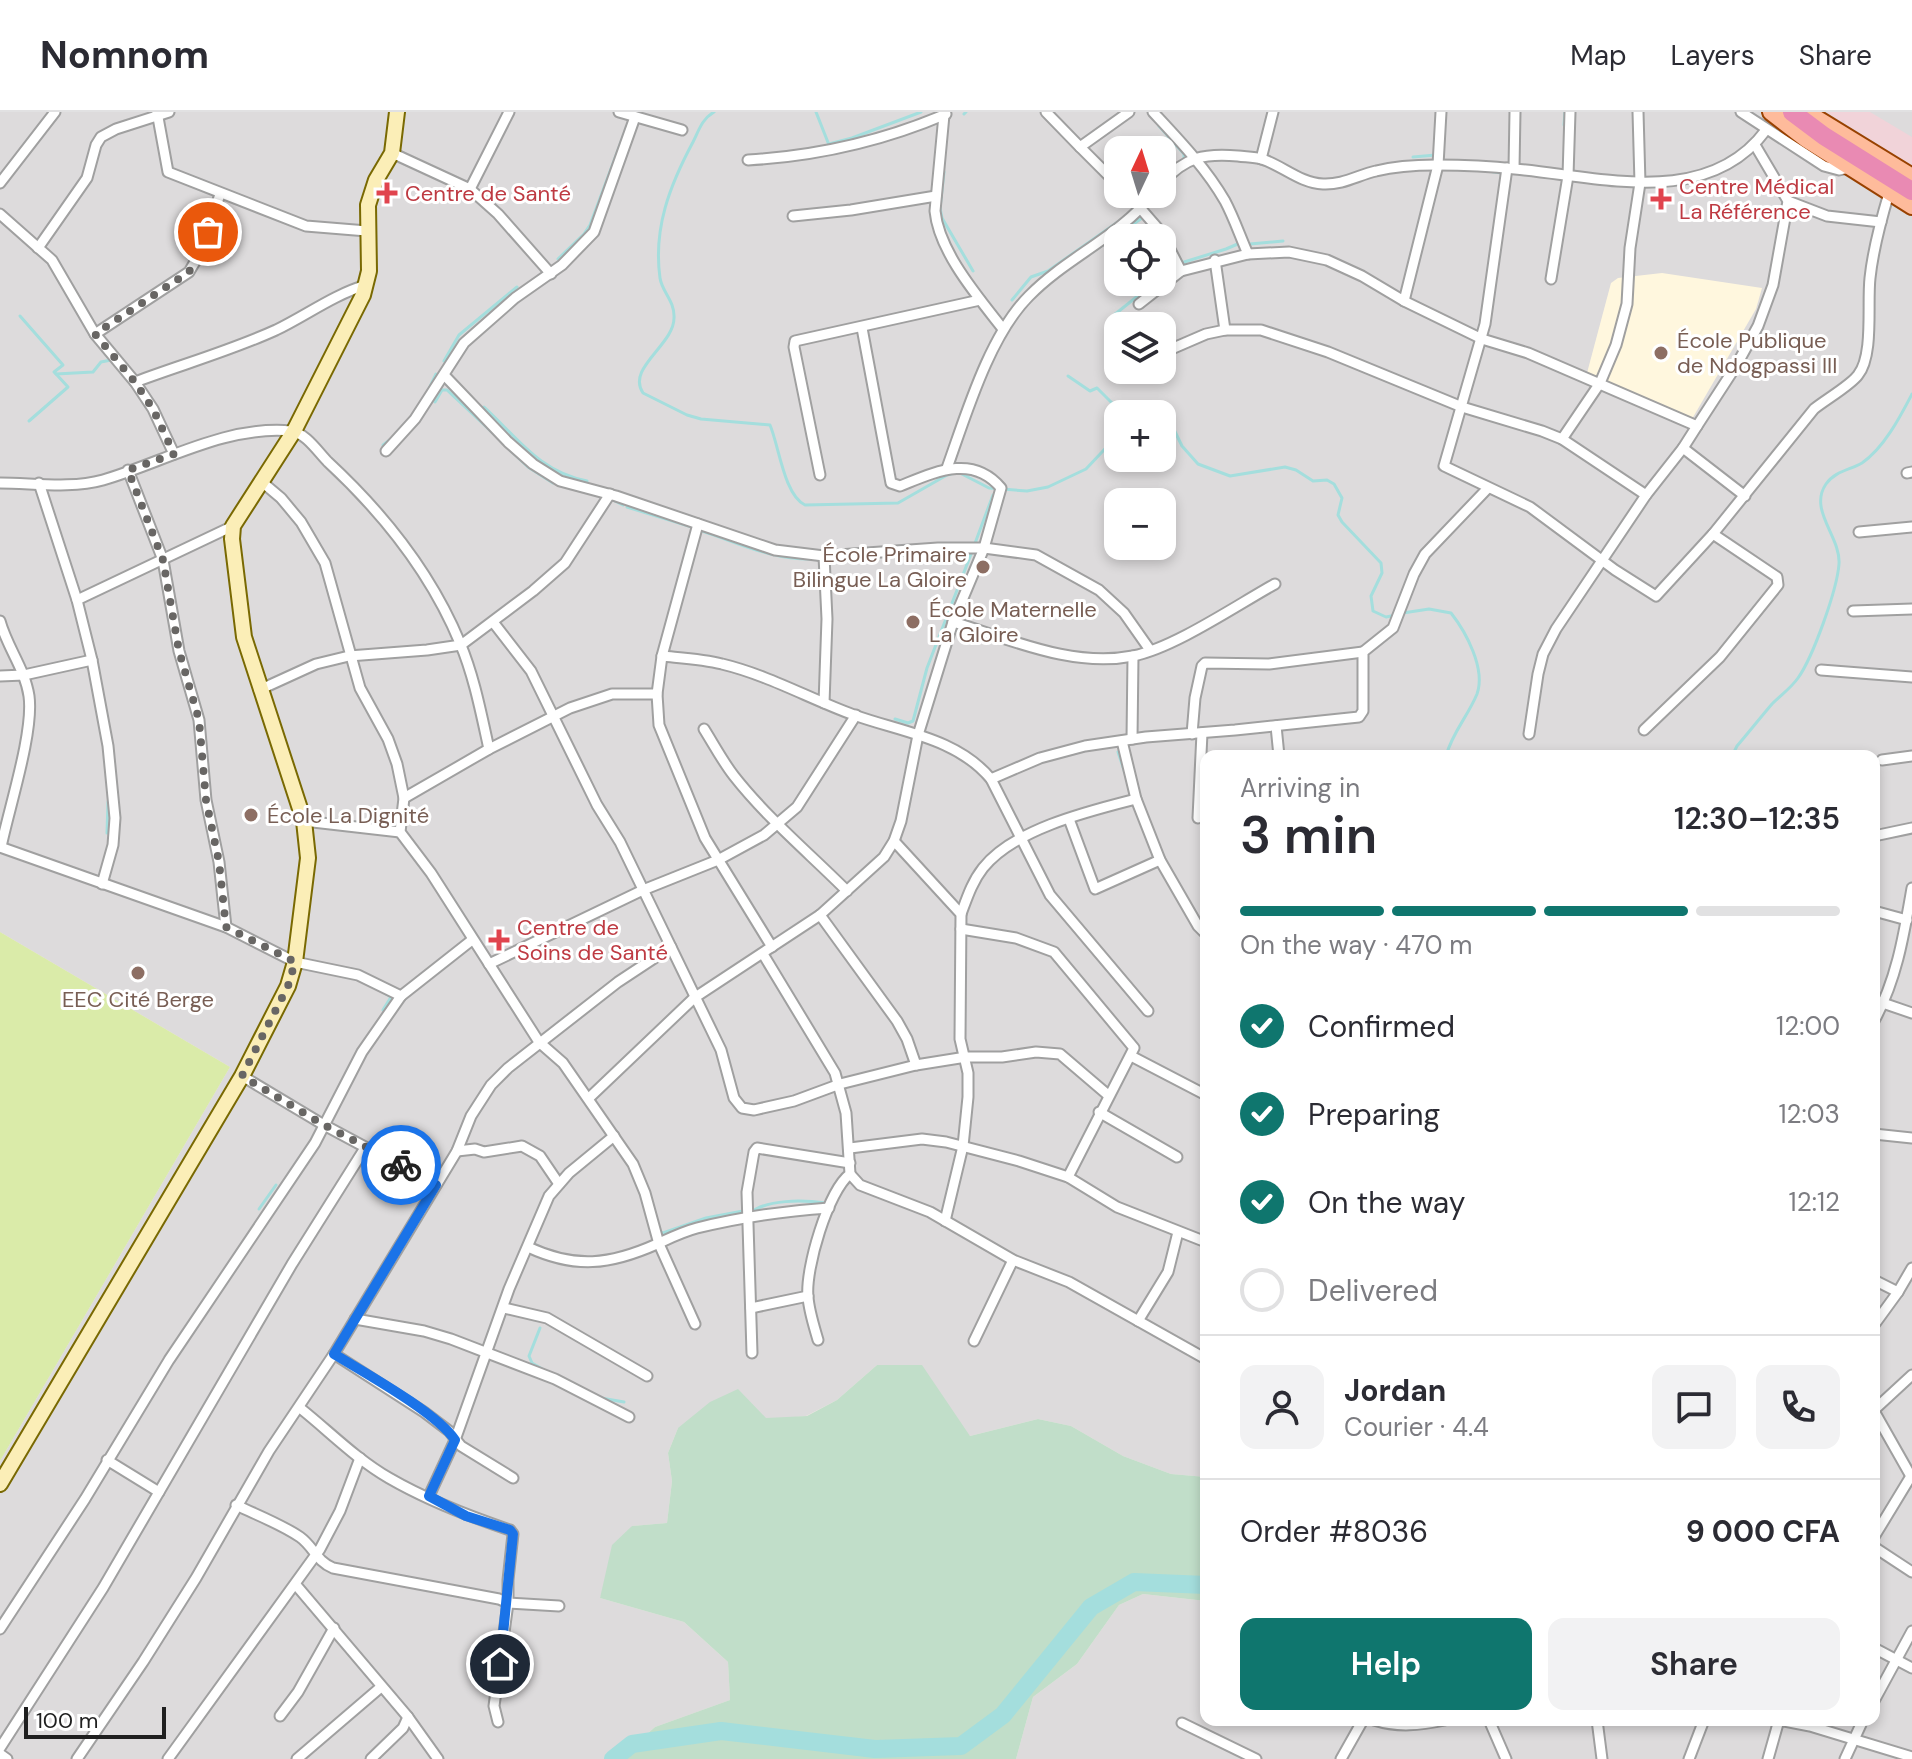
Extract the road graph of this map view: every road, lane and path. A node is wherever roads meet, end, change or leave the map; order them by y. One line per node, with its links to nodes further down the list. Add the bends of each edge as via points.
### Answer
1 (55, 112): 38 (street)
2 (169, 112): 20 (street)
3 (397, 112): 27 (main road)
4 (509, 112): 40 (street)
5 (619, 112): 21 (street)
6 (1046, 112): 26 (street)
7 (1129, 112): 26 (street)
8 (1153, 112): 28 (street)
9 (1273, 112): 29 (street)
10 (1441, 112): 31 (street)
11 (1515, 112): 32 (street)
12 (1570, 112): 36 (street)
13 (1638, 112): 39 (street)
14 (1741, 112): 23 (street)
15 (1771, 112): 33 (main road)
16 (1779, 112): 24 (highway)
17 (1792, 112): 24 (highway)
18 (1806, 112): 37 (main road)
19 (946, 113): 30 (street, via 836,149); 44 (street)
20 (158, 114): 43 (street, via 168,172); 52 (street, via 101,137 87,178)
21 (635, 117): 22 (street); 56 (street, via 594,232)
22 (682, 130)
23 (1766, 130): 25 (street); 33 (street, via 1824,166)
24 (1824, 136): 41 (highway)
25 (1755, 145): 39 (street, via 1705,173); 45 (street)
26 (1080, 147): 34 (street)
27 (392, 153): 40 (street); 51 (main road, via 376,180)
28 (1194, 157): 29 (street); 35 (street); 53 (street, via 1224,201)
29 (1261, 159): 31 (street, via 1319,184 1402,166)
30 (748, 160)
31 (1438, 165): 32 (street); 60 (street)
32 (1510, 168): 36 (street); 66 (street)
33 (1851, 168): 42 (main road)
34 (1104, 171)
35 (1176, 172)
36 (1568, 176): 39 (street); 57 (street)
37 (1912, 177)
38 (0, 183)
39 (1640, 183): 70 (street, via 1627,304)
40 (470, 189): 56 (street)
41 (1912, 191)
42 (1889, 193): 46 (main road); 50 (street)
43 (220, 194): 51 (street, via 306,226); 65 (street, via 203,248 189,272)
44 (936, 196): 49 (street); 59 (street, via 940,235)
45 (1788, 201): 50 (street, via 1827,216); 72 (street, via 1773,285 1758,326)
46 (1912, 206)
47 (1142, 208): 55 (street); 63 (street, via 1030,294)
48 (0, 214): 52 (street)
49 (793, 216)
50 (1881, 222): 87 (street, via 1870,276 1863,367 1851,383 1814,409)
51 (367, 231): 58 (main road)
52 (38, 248): 65 (street, via 64,277)
53 (1248, 254): 54 (street); 60 (street, via 1289,252 1327,260)
54 (1215, 260): 55 (street); 64 (street)
55 (1181, 271): 61 (street)
56 (551, 274): 68 (street, via 464,343)
57 (1551, 279)
58 (366, 285): 69 (street, via 224,353); 73 (main road)
59 (980, 300): 62 (street); 63 (street)
60 (1404, 301): 66 (street)
61 (1139, 304)
62 (862, 328): 78 (street, via 891,483 900,486); 80 (street, via 795,341)
63 (1003, 329): 78 (street)
64 (1225, 330): 67 (street); 71 (street, via 1261,330)
65 (95, 334): 69 (street)
66 (1482, 339): 70 (street); 71 (street)
67 (1176, 347)
68 (445, 376): 76 (street); 85 (street, via 533,464 560,481)
69 (135, 382): 77 (street)
70 (1600, 383): 72 (street); 74 (street)
71 (1462, 407): 74 (street); 84 (street, via 1444,466)
72 (1697, 426): 75 (street)
73 (294, 431): 77 (street, via 233,437); 81 (main road); 104 (street, via 372,503 425,577)
74 (1562, 439): 86 (street)
75 (1683, 448): 86 (street); 87 (street)
76 (386, 451)
77 (174, 454): 79 (street)
78 (947, 468): 93 (street, via 971,470 1001,488)
79 (128, 470): 83 (street, via 80,484); 95 (street)
80 (820, 475)
81 (262, 482): 89 (main road); 107 (street, via 301,522 325,563)
82 (0, 483): 83 (street)
83 (39, 483): 98 (street)
84 (1488, 488): 96 (street, via 1530,507); 106 (street, via 1425,554 1394,625)
85 (610, 494): 88 (street); 102 (street, via 565,563)
86 (1646, 495): 96 (street)
87 (1745, 496): 92 (street)
88 (698, 524): 94 (street, via 775,550); 108 (street)
89 (233, 526): 95 (street); 115 (main road, via 238,606)
90 (1912, 527): 91 (street)
91 (1859, 532)
92 (1713, 534): 96 (street, via 1656,596); 122 (street, via 1777,577 1778,585 1720,657)
93 (984, 548): 94 (street); 103 (street); 105 (street, via 1036,555 1099,590 1124,613)
94 (824, 556): 117 (street)
95 (163, 560): 98 (street); 154 (street, via 179,651 199,720)
96 (1601, 560): 124 (street, via 1543,654)
97 (1275, 584): 105 (street)
98 (77, 600): 110 (street)
99 (1912, 609): 100 (street)
100 (1853, 611)
101 (0, 621): 112 (street)
102 (493, 622): 104 (street); 118 (street, via 531,671)
103 (953, 622): 109 (street, via 1064,655); 125 (street)
104 (461, 645): 107 (street); 127 (street)
105 (1150, 650): 109 (street)
106 (1363, 652): 120 (street, via 1362,715); 123 (street, via 1269,664 1205,663 1195,698)
107 (349, 656): 115 (street, via 316,664); 132 (street, via 388,739)
108 (662, 656): 116 (street); 117 (street, via 722,664)
109 (1133, 656): 126 (street)
110 (92, 660): 112 (street); 146 (street, via 115,818)
111 (1821, 670): 114 (street)
112 (24, 675): 113 (street); 143 (street, via 28,717)
113 (0, 676)
114 (1912, 677)
115 (259, 690): 136 (main road)
116 (657, 694): 118 (street, via 612,694); 144 (street, via 659,725)
117 (824, 703): 119 (street)
118 (554, 715): 127 (street); 148 (street)
119 (856, 715): 125 (street); 137 (street, via 797,807)
120 (1276, 726): 123 (street); 128 (street)
121 (704, 729): 137 (street, via 733,775)
122 (1644, 730)
123 (1197, 733): 126 (street); 134 (street)
124 (1529, 734)
125 (918, 735): 131 (street, via 957,750); 142 (street)
126 (1127, 740): 131 (street, via 1040,758); 133 (street)
127 (489, 749): 132 (street)
128 (1278, 750)
129 (1912, 756): 130 (street)
130 (1882, 760)
131 (991, 779): 141 (street)
132 (404, 798): 139 (street)
133 (1136, 799): 135 (street); 145 (street)
134 (1198, 818)
135 (1069, 819): 141 (street); 145 (street, via 1095,889)
136 (304, 821): 139 (street); 161 (main road, via 308,858)
137 (778, 825): 144 (street); 149 (street)
138 (1912, 828): 140 (street)
139 (400, 832): 157 (street)
140 (1880, 835)
141 (1021, 839): 151 (street, via 984,867); 167 (street, via 1058,907)
142 (894, 841): 149 (street); 151 (street)
143 (0, 847): 146 (street)
144 (718, 860): 148 (street); 159 (street)
145 (1160, 860): 155 (street)
146 (102, 884): 154 (street)
147 (1912, 888): 153 (street)
148 (643, 890): 158 (street); 162 (street)
149 (847, 891): 152 (street)
150 (1880, 913): 153 (street)
151 (961, 914): 156 (street)
152 (820, 915): 159 (street); 172 (street, via 897,1021)
153 (1907, 920): 165 (street, via 1898,961)
154 (226, 927): 161 (street)
155 (1200, 928)
156 (961, 929): 170 (street, via 1016,938 1054,952 1133,1045); 171 (street, via 960,1039)
157 (472, 940): 162 (street); 163 (street)
158 (671, 947): 164 (street); 169 (street)
159 (772, 947): 160 (street)
160 (763, 954): 164 (street); 174 (street)
161 (295, 962): 163 (street, via 358,975); 173 (main road)
162 (489, 964): 169 (street)
163 (401, 996): 179 (street, via 362,1052)
164 (694, 998): 174 (street, via 742,1108 794,1101); 177 (street)
165 (1880, 998)
166 (1880, 1000): 168 (street)
167 (1148, 1011)
168 (1912, 1013)
169 (539, 1042): 177 (street); 186 (street, via 491,1085)
170 (1131, 1056): 175 (street); 176 (street)
171 (966, 1057): 172 (street); 176 (street, via 1060,1054); 183 (street)
172 (916, 1065): 174 (street)
173 (242, 1076): 179 (street); 227 (main road)
174 (840, 1084): 185 (street)
175 (1200, 1092)
176 (1108, 1095): 178 (street)
177 (589, 1098): 181 (street)
178 (1099, 1112): 187 (street); 189 (street)
179 (324, 1125): 184 (street); 224 (street)
180 (1880, 1135): 182 (street)
181 (614, 1136): 190 (street); 197 (street, via 633,1164)
182 (1912, 1138)
183 (963, 1146): 185 (street, via 914,1139); 189 (street); 194 (street)
184 (365, 1148): 191 (street); 228 (street)
185 (850, 1148): 188 (street)
186 (457, 1151): 190 (street, via 522,1146 540,1156); 191 (street)
187 (1177, 1157)
188 (850, 1169): 192 (street); 193 (street, via 757,1148); 194 (street, via 860,1185)
189 (1068, 1177): 195 (street, via 1117,1207)
190 (559, 1184): 198 (street, via 544,1205)
191 (436, 1185): 207 (street)
192 (829, 1208): 193 (street); 203 (street, via 820,1228)
193 (748, 1214): 197 (street); 205 (street)
194 (945, 1221): 199 (street)
195 (1178, 1232): 196 (street); 208 (street, via 1168,1272)
196 (1200, 1240)
197 (659, 1244): 198 (street, via 592,1262 552,1258); 209 (street)
198 (528, 1247): 204 (street)
199 (1013, 1260): 208 (street, via 1069,1282); 211 (street)
200 (1912, 1268): 202 (street)
201 (1880, 1283): 202 (street)
202 (1898, 1292): 206 (street)
203 (808, 1296): 205 (street); 210 (street)
204 (504, 1308): 212 (street); 217 (street, via 547,1318)
205 (751, 1308): 213 (street)
206 (1880, 1317)
207 (355, 1319): 212 (street, via 424,1331); 214 (street)
208 (1138, 1321): 215 (street)
209 (695, 1324)
210 (818, 1340)
211 (974, 1341)
212 (488, 1353): 220 (street, via 555,1379); 222 (street)
213 (752, 1353)
214 (334, 1354): 219 (street); 222 (street, via 424,1412)
215 (1200, 1356)
216 (1912, 1375): 218 (street)
217 (647, 1376)
218 (1880, 1405)
219 (300, 1408): 223 (street); 230 (street)
220 (629, 1417)
221 (1880, 1421): 225 (street)
222 (455, 1440): 226 (street); 229 (street)
223 (360, 1458): 229 (street); 233 (street)
224 (107, 1460): 228 (street); 239 (street)
225 (1910, 1472): 231 (street)
226 (513, 1478)
227 (0, 1484)
228 (159, 1492): 258 (street)
229 (429, 1496): 236 (street, via 513,1534)
230 (236, 1505): 233 (street, via 296,1535); 261 (street, via 189,1590)
231 (1880, 1526)
232 (1880, 1551): 234 (street)
233 (315, 1556): 235 (street); 236 (street, via 333,1568)
234 (1912, 1572)
235 (296, 1585): 238 (street); 262 (street)
236 (508, 1603): 237 (street); 248 (street, via 494,1706)
237 (559, 1606)
238 (334, 1628): 244 (street); 246 (street)
239 (0, 1629)
240 (1912, 1631): 242 (street)
241 (1880, 1651): 242 (street)
242 (1898, 1660): 243 (street); 245 (street)
243 (1912, 1668)
244 (381, 1687): 247 (street); 263 (street)
245 (1880, 1691)
246 (280, 1716)
247 (408, 1717): 264 (street); 265 (street)
248 (498, 1722)
249 (1182, 1723): 266 (street)
250 (1360, 1726): 267 (street)
251 (1492, 1726): 268 (street)
252 (1598, 1726): 269 (street)
253 (1702, 1726): 270 (street)
254 (1777, 1726): 271 (street)
255 (1802, 1726): 257 (street)
256 (1860, 1726): 257 (street)
257 (1853, 1739): 259 (street); 272 (street)
258 (0, 1751): 260 (street)
259 (1912, 1757)
260 (7, 1759)
261 (77, 1759)
262 (168, 1759)
263 (297, 1759)
264 (371, 1759)
265 (438, 1759)
266 (1256, 1759)
267 (1341, 1759)
268 (1506, 1759)
269 (1602, 1759)
270 (1689, 1759)
271 (1768, 1759)
272 (1845, 1759)

